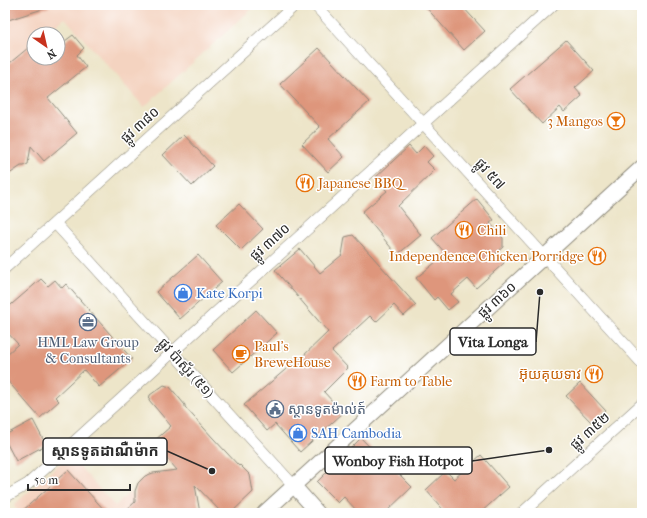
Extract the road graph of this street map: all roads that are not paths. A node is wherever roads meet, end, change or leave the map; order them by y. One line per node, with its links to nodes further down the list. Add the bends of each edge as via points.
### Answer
1 (295, 5): 6 (street, ផ្លូវ ៣៨០)
2 (315, 5): 4 (street, ផ្លូវ ៥៧)
3 (553, 5): 4 (street, ផ្លូវ ៣៧០)
4 (423, 123): 7 (street, ផ្លូវ ៥៧); 9 (street, ផ្លូវ ៣៧០)
5 (642, 167): 7 (street, ផ្លូវ ៣៦០)
6 (55, 223): 8 (street, ផ្លូវ ៣៨០); 9 (street, ផ្លូវ ប៉ាស្ទ័រ (៥១))
7 (545, 256): 10 (street, ផ្លូវ ៥៧); 12 (street, ផ្លូវ ៣៦០)
8 (5, 268)
9 (172, 352): 12 (street, ផ្លូវ ប៉ាស្ទ័រ (៥១)); 13 (street, ផ្លូវ ៣៧០, via 28,484)
10 (642, 363)
11 (642, 404): 16 (street, ផ្លូវ ៣៥២)
12 (294, 486): 14 (street, ផ្លូវ ៣៦០); 15 (street, ផ្លូវ ប៉ាស្ទ័រ (៥១))
13 (5, 497)
14 (264, 513)
15 (318, 513)
16 (522, 513)

